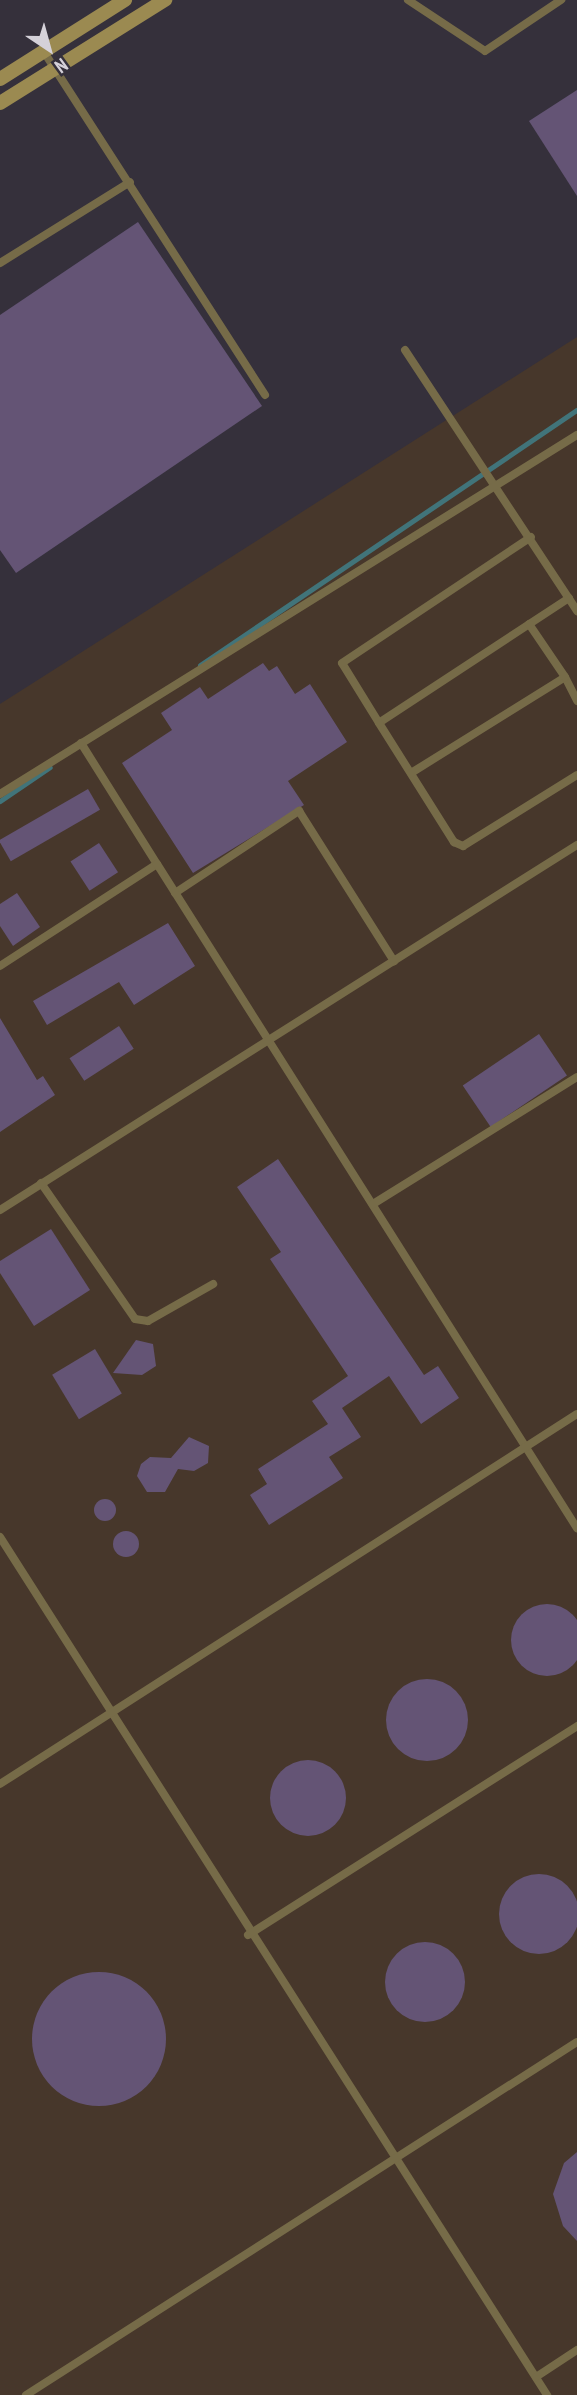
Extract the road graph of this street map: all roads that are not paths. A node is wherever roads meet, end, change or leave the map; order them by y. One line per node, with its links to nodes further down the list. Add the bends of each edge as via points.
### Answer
1 (125, 0): 5 (main road)
2 (165, 0): 6 (main road)
3 (408, 0): 4 (lane, via 485,51)
4 (561, 0)
5 (44, 52): 6 (lane); 7 (main road)
6 (55, 68): 8 (main road); 9 (lane)
7 (0, 79)
8 (0, 103)
9 (130, 182): 10 (lane); 12 (lane)
10 (0, 263)
11 (405, 350): 14 (lane)
12 (265, 395)
13 (577, 435): 14 (lane)
14 (499, 484): 15 (lane); 22 (lane)
15 (531, 537): 16 (lane); 21 (lane, via 342,663)
16 (569, 598): 17 (lane); 18 (lane)
17 (577, 611)
18 (529, 625): 19 (lane); 21 (lane)
19 (565, 677): 20 (lane); 23 (lane)
20 (577, 701)
21 (379, 723): 23 (lane)
22 (81, 743): 25 (lane); 27 (lane)
23 (411, 774): 24 (lane, via 463,846)
24 (577, 775)
25 (0, 794)
26 (577, 845): 29 (lane)
27 (157, 864): 28 (lane); 30 (lane)
28 (175, 893): 29 (lane, via 299,811); 31 (lane)
29 (394, 961): 31 (lane)
30 (0, 966)
31 (267, 1042): 33 (lane); 34 (lane)
32 (577, 1077): 34 (lane)
33 (41, 1183): 35 (lane); 36 (lane, via 135,1319 148,1321)
34 (373, 1205): 38 (lane)
35 (0, 1210)
36 (213, 1284)
37 (577, 1414): 38 (lane)
38 (526, 1446): 39 (lane); 41 (lane)
39 (577, 1528)
40 (0, 1537): 41 (lane)
41 (112, 1710): 43 (lane); 44 (lane)
42 (577, 1726): 44 (lane)
43 (0, 1784)
44 (248, 1935): 46 (lane)
45 (577, 2042): 46 (lane)
46 (397, 2162): 48 (lane); 49 (lane)
47 (577, 2350): 48 (lane)
48 (536, 2377): 50 (lane)
49 (26, 2395)
50 (547, 2395)

